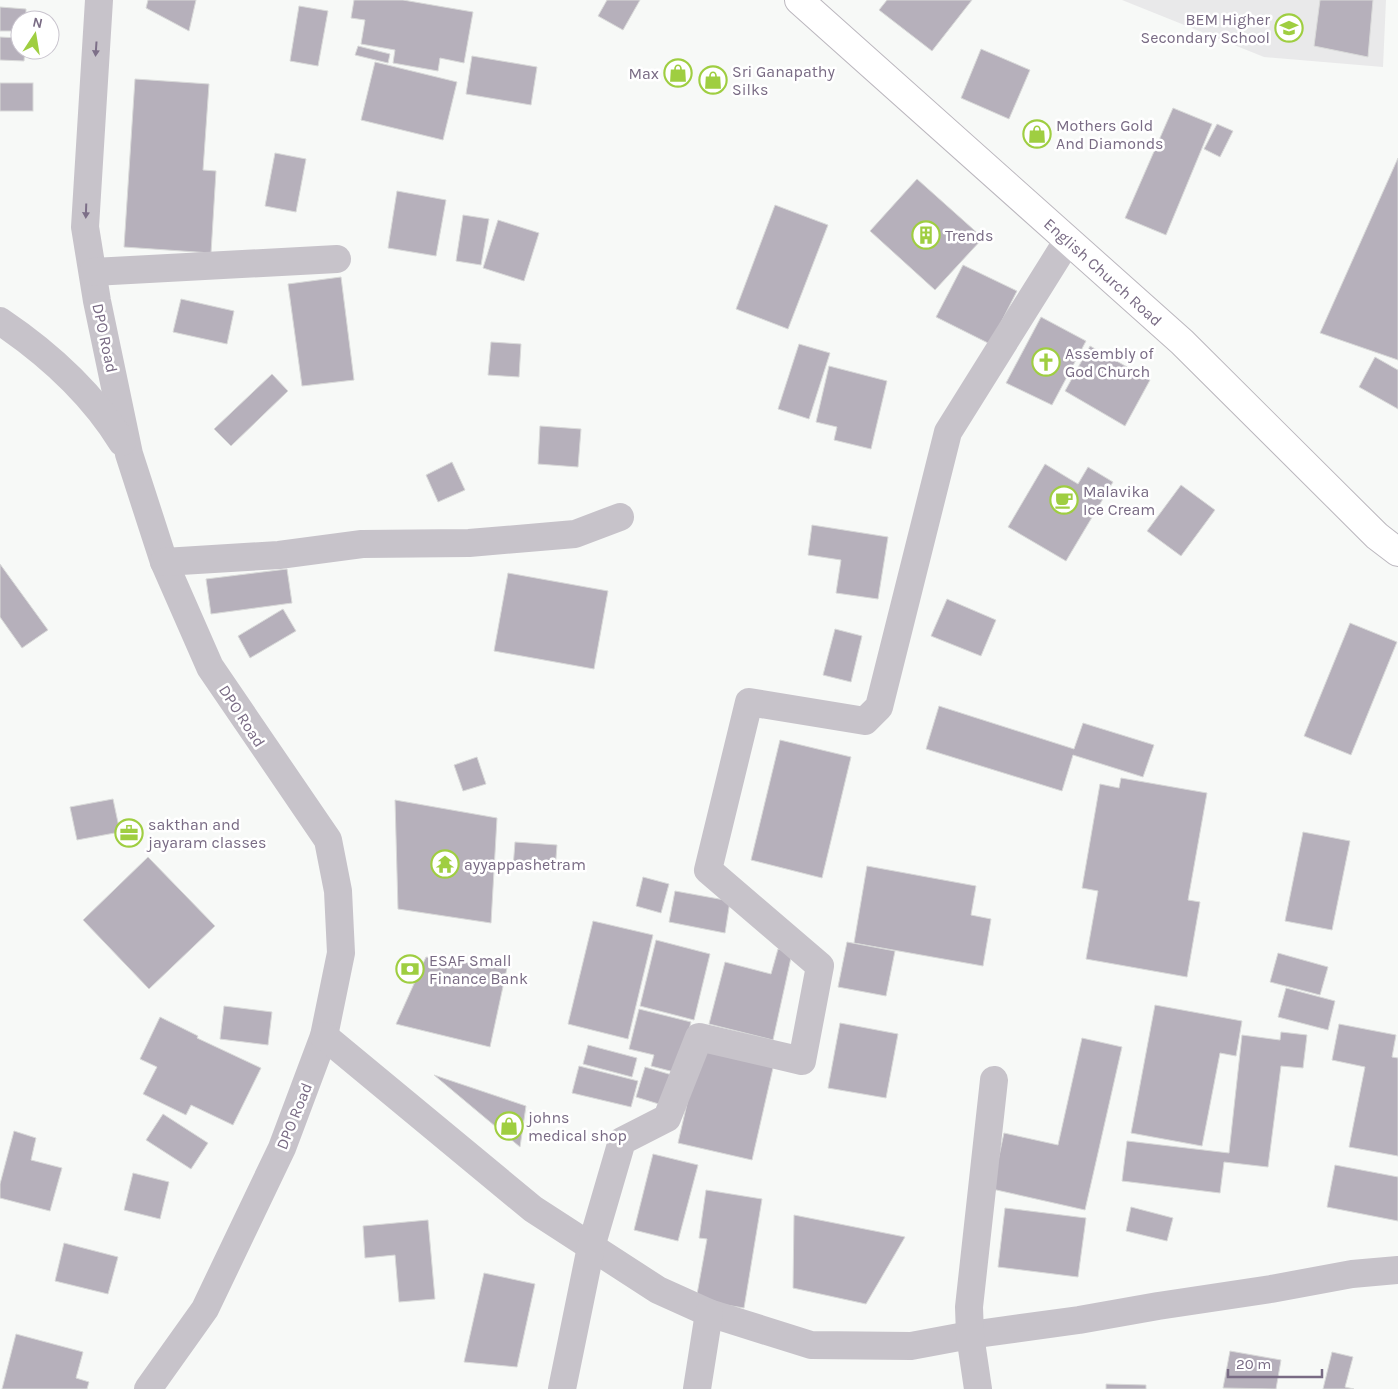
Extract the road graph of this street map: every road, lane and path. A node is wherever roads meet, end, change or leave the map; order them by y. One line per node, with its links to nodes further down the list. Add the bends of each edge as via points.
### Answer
1 (99, 0): 5 (street, DPO Road, one-way to 5, via 85,227)
2 (799, 0): 3 (main road, English Church Road)
3 (1068, 240): 9 (main road, English Church Road, via 1182,342); 13 (street, via 948,432 879,706 865,720 749,702 708,870 820,966 802,1061 699,1037 667,1118 622,1141)
4 (337, 259): 5 (street)
5 (92, 272): 7 (street, DPO Road)
6 (0, 320): 7 (street, via 74,379 105,414)
7 (129, 454): 10 (street, DPO Road)
8 (620, 517): 10 (street, via 575,534 469,543 362,544 279,555)
9 (1398, 552)
10 (164, 562): 11 (street, DPO Road, via 210,667 328,840 338,891 341,953)
11 (324, 1036): 13 (street, via 533,1209); 18 (street, DPO Road, via 282,1148 205,1309)
12 (994, 1080): 16 (street, via 969,1307)
13 (588, 1263): 15 (street); 19 (street)
14 (1398, 1270): 16 (street, via 1352,1274 1079,1320)
15 (709, 1313): 16 (street, via 811,1346); 20 (street)
16 (972, 1343): 17 (street)
17 (978, 1387)
18 (148, 1389)
19 (562, 1389)
20 (697, 1389)

